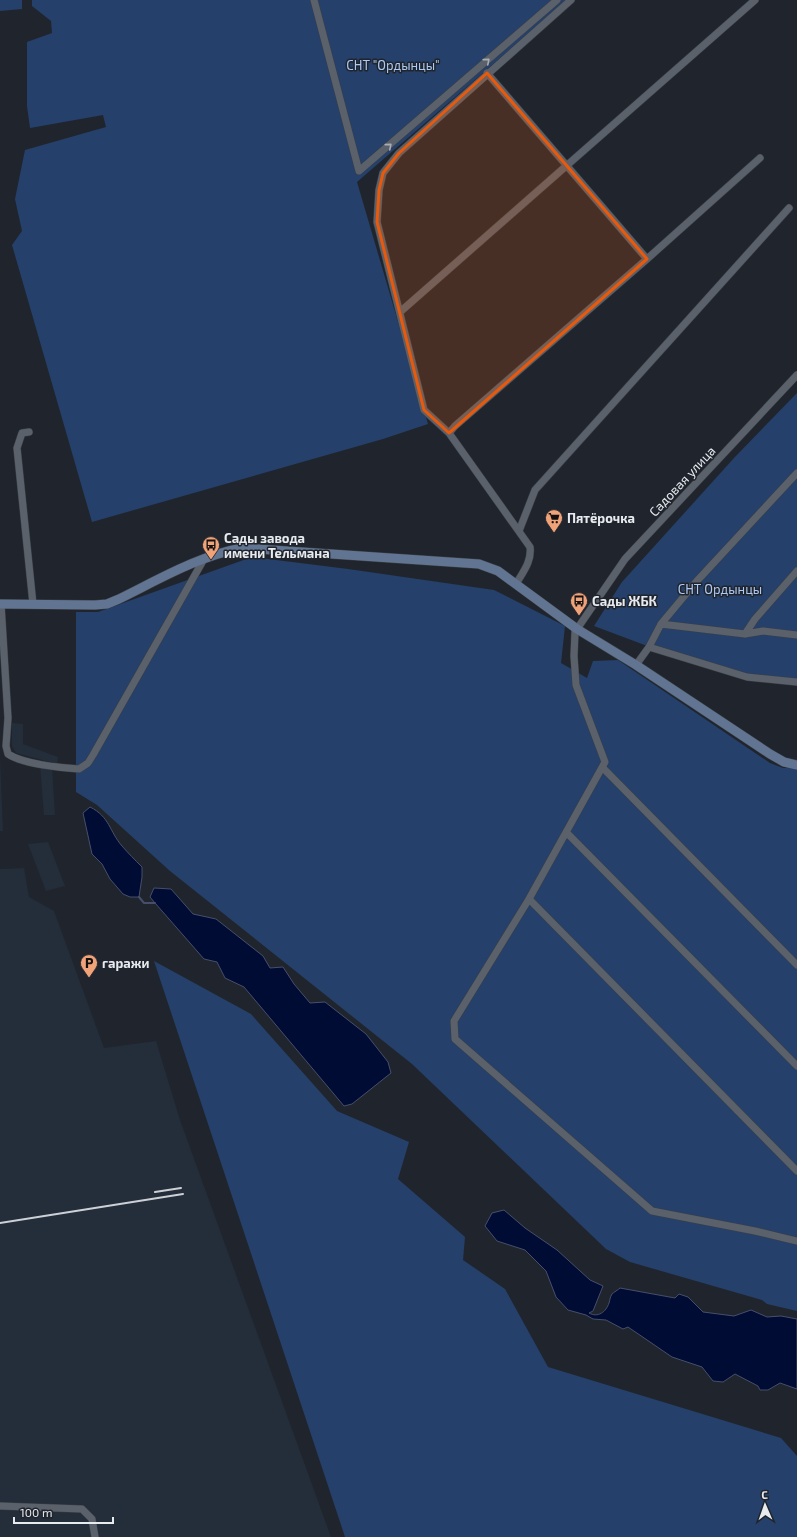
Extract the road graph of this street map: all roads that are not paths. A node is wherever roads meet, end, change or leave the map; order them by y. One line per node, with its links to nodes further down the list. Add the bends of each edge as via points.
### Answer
1 (314, 0): 2 (street, one-way to 2, via 359,171)
2 (557, 0)
3 (571, 0): 5 (street)
4 (754, 0): 7 (street)
5 (487, 73): 7 (street); 10 (street, via 399,153 383,173 377,222)
6 (760, 158): 9 (street)
7 (566, 166): 9 (street); 10 (street)
8 (789, 208): 15 (street, via 535,490)
9 (647, 259): 13 (street)
10 (400, 312): 13 (street, via 424,410)
11 (797, 375): 22 (street, Садовая улица, via 625,559)
12 (29, 432): 20 (street, via 22,433 17,448)
13 (449, 433): 15 (street)
14 (797, 473): 21 (street, via 696,582)
15 (519, 531): 18 (street, via 530,547 531,555)
16 (204, 559): 18 (street, via 242,548 462,562 479,564 498,571); 19 (street, via 93,755 88,763 79,769 30,762 8,754); 20 (street, via 107,604)
17 (797, 571): 23 (street)
18 (516, 584): 22 (street)
19 (0, 604): 20 (street)
20 (33, 604)
21 (661, 624): 23 (street); 25 (street)
22 (577, 629): 26 (street); 29 (street, via 574,656 576,685 605,762)
23 (745, 634): 24 (street, via 763,631)
24 (797, 635)
25 (649, 647): 26 (street); 27 (street, via 747,677)
26 (636, 665): 28 (street, via 770,754 784,762)
27 (797, 682)
28 (797, 765)
29 (603, 768): 30 (street); 32 (street)
30 (567, 833): 31 (street); 33 (street)
31 (529, 899): 34 (street); 35 (street, via 454,1021 455,1039 652,1211)
32 (797, 965)
33 (797, 1066)
34 (797, 1171)
35 (797, 1241)
36 (0, 1506): 37 (street, via 82,1509 92,1519)
37 (94, 1537)

